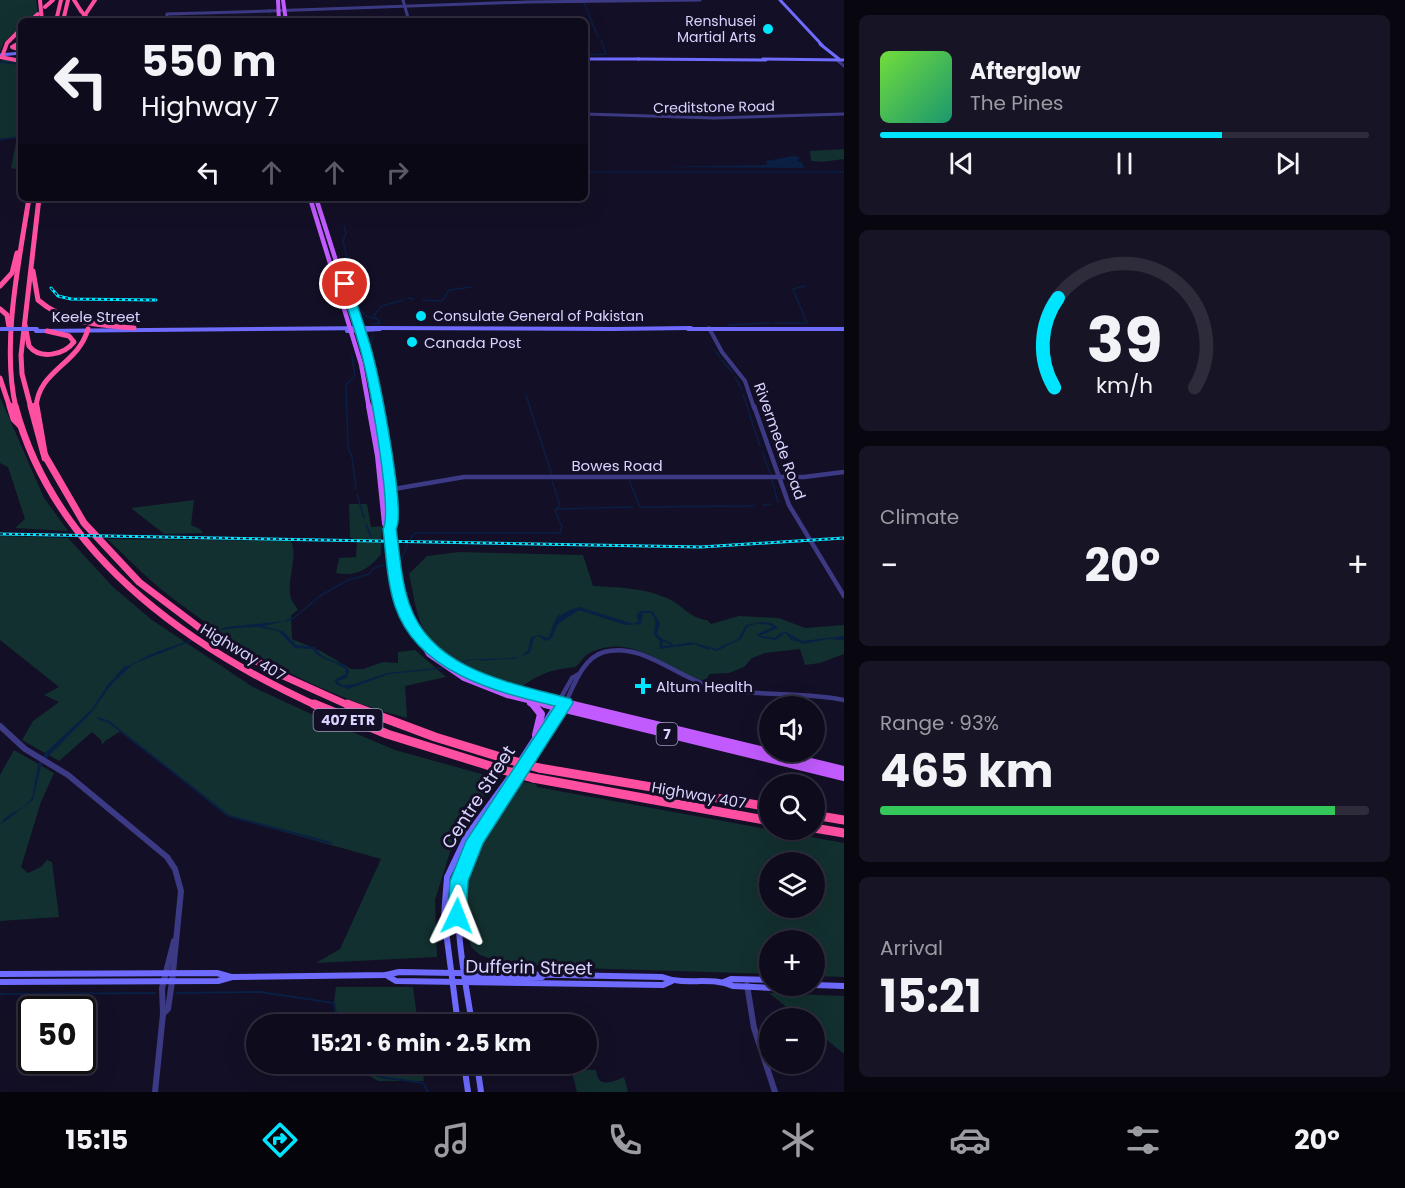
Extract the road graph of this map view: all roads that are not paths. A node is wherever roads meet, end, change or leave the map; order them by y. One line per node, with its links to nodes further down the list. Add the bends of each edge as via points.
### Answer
1 (40, 0): 18 (highway)
2 (53, 0): 13 (highway)
3 (62, 0): 19 (highway)
4 (68, 0): 20 (highway)
5 (74, 0): 22 (highway, bridge)
6 (94, 0): 21 (highway)
7 (278, 0): 15 (main road)
8 (284, 0): 14 (main road)
9 (403, 0): 12 (street)
10 (700, 0): 12 (street)
11 (780, 0): 32 (main road, via 813,38)
12 (405, 6): 14 (street); 26 (street)
13 (45, 7)
14 (284, 10): 15 (street); 25 (main road)
15 (278, 11): 23 (street, via 166,14); 24 (main road)
16 (38, 14): 17 (highway)
17 (33, 18)
18 (42, 18)
19 (57, 18)
20 (64, 18)
21 (83, 18)
22 (87, 18)
23 (166, 18)
24 (279, 18)
25 (285, 18)
26 (409, 18)
27 (18, 32): 29 (highway)
28 (18, 52): 29 (main road)
29 (1, 55): 31 (highway)
30 (588, 59): 32 (main road)
31 (18, 60)
32 (841, 61)
33 (588, 114): 34 (street, Creditstone Road, via 737,118)
34 (844, 114)
35 (28, 201): 39 (highway, Highway 407 / 407 ETR)
36 (38, 201): 40 (highway, Highway 407 / 407 ETR)
37 (314, 201): 51 (main road, 7)
38 (314, 201): 52 (main road, 7)
39 (24, 233): 41 (highway, via 12,273); 54 (highway, Highway 407 / 407 ETR)
40 (32, 256): 43 (highway, Highway 407 / 407 ETR); 44 (highway, via 38,300 46,308 83,323)
41 (0, 286)
42 (0, 309): 54 (highway, via 7,315)
43 (24, 319): 53 (highway, via 33,351 52,354 67,350 74,342 69,336); 57 (highway, Highway 407 / 407 ETR, via 22,375)
44 (135, 328): 49 (main road, Keele Street); 50 (main road, Keele Street)
45 (0, 329): 48 (main road, Keele Street, bridge)
46 (709, 329): 47 (main road, Keele Street); 52 (main road, Keele Street); 59 (street, Rivermede Road, via 745,381)
47 (844, 329)
48 (36, 330): 49 (main road, Keele Street); 53 (main road, Keele Street)
49 (88, 330): 50 (main road, Keele Street); 53 (main road, Keele Street); 57 (highway, via 80,349 45,381 37,397 47,445)
50 (192, 330): 51 (main road, Keele Street)
51 (349, 330): 52 (main road, Keele Street); 61 (main road, 7, via 365,385)
52 (359, 330): 60 (main road, 7, via 370,368)
53 (47, 331)
54 (10, 336): 56 (highway, Highway 407 / 407 ETR, via 10,373)
55 (0, 378): 56 (highway, via 14,419)
56 (20, 425): 74 (highway, Highway 407 / 407 ETR, bridge, via 36,467 73,526 125,586 203,646 273,687 330,714 503,770)
57 (45, 460): 72 (highway, Highway 407 / 407 ETR, bridge, via 95,538 127,570 196,626 260,665 399,726 510,760)
58 (844, 472): 59 (street, Bowes Road)
59 (778, 477): 60 (street, Bowes Road, via 464,477); 63 (street, Rivermede Road, via 789,505)
60 (391, 490): 61 (street, Bowes Road); 62 (main road, 7, via 393,524)
61 (382, 491): 62 (main road, 7, via 385,524)
62 (389, 529): 64 (main road, 7, via 402,604 412,627)
63 (844, 597)
64 (429, 649): 65 (main road, 7, via 429,654 452,671); 67 (main road, 7, via 460,669 501,687)
65 (521, 698): 67 (main road, 7); 69 (main road, via 540,711)
66 (844, 699): 67 (street, via 710,686 646,657 623,651 597,655 585,665)
67 (561, 705): 69 (main road, Centre Street); 70 (main road, 7); 71 (main road, 7); 85 (main road, Centre Street, via 475,841 465,864 457,897)
68 (0, 726): 82 (street, via 25,748 68,775 167,857 181,891 174,941 177,947)
69 (536, 735): 80 (main road, Centre Street, via 466,837 447,877 444,916)
70 (844, 770)
71 (844, 777)
72 (759, 805)
73 (825, 817): 75 (highway)
74 (759, 819)
75 (844, 820)
76 (825, 830): 78 (highway)
77 (825, 831): 79 (highway)
78 (844, 833)
79 (844, 838)
80 (452, 972): 83 (main road, Dufferin Street); 85 (main road, Centre Street); 85 (main road, Dufferin Street)
81 (0, 974): 82 (main road, Dufferin Street)
82 (169, 974): 84 (main road, Dufferin Street, via 217,973); 90 (street); 91 (street)
83 (386, 975): 84 (main road, Dufferin Street); 85 (main road, Dufferin Street, via 396,981)
84 (232, 977): 91 (main road, Dufferin Street)
85 (462, 978): 88 (main road, Dufferin Street, via 573,975 662,977); 88 (main road, Dufferin Street, via 663,985); 98 (main road, Centre Street, via 454,992); 99 (main road, Centre Street)
86 (746, 979): 87 (main road, Dufferin Street); 92 (main road, Dufferin Street); 95 (street)
87 (759, 980)
88 (672, 981): 92 (main road, Dufferin Street)
89 (0, 982): 90 (main road, Dufferin Street)
90 (164, 982): 91 (main road, Dufferin Street); 97 (street)
91 (172, 982): 97 (street, via 168,1009)
92 (724, 982): 95 (main road, Dufferin Street)
93 (825, 985): 94 (main road)
94 (844, 986)
95 (748, 987): 96 (main road, Dufferin Street); 105 (street, via 754,1028)
96 (759, 987)
97 (163, 1014): 102 (street)
98 (457, 1014)
99 (470, 1014)
100 (465, 1074): 103 (main road)
101 (478, 1074): 104 (main road)
102 (155, 1092)
103 (468, 1092)
104 (481, 1092)
105 (776, 1092)

